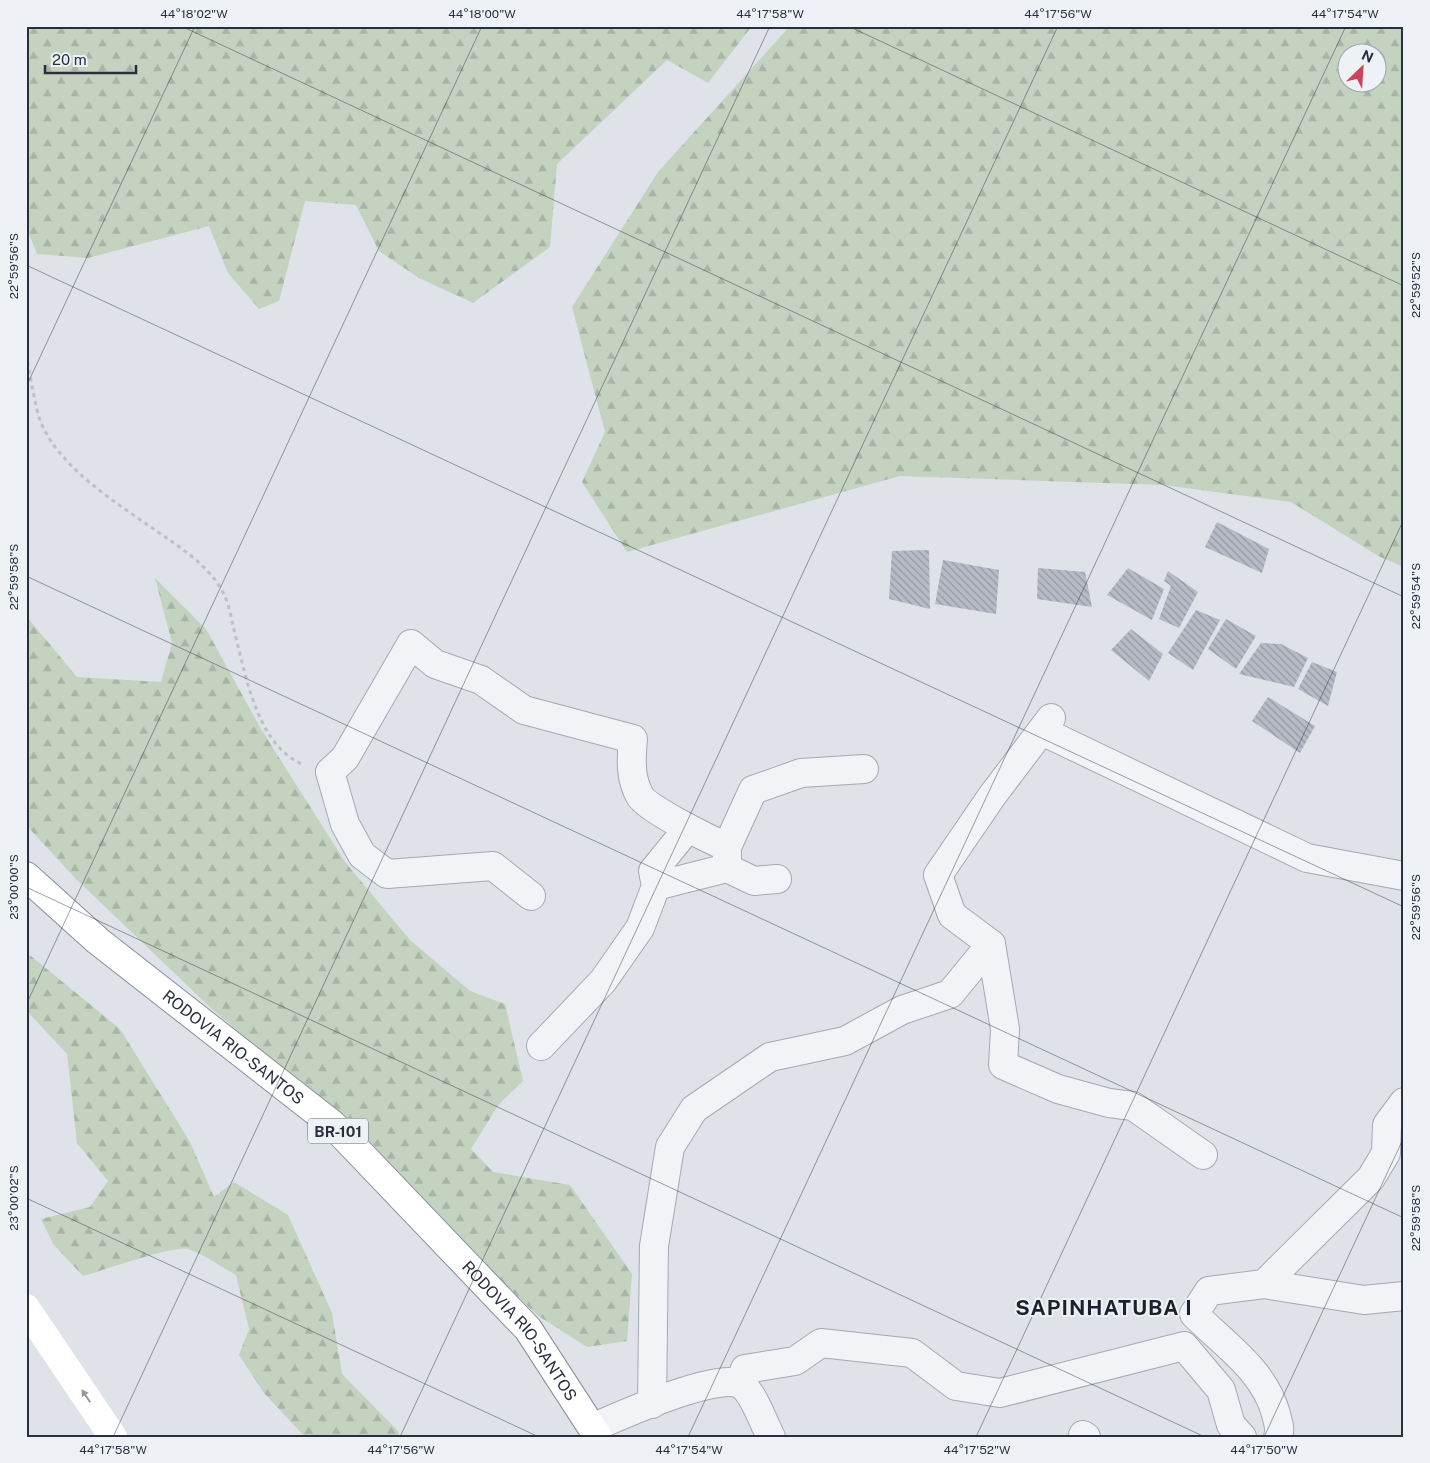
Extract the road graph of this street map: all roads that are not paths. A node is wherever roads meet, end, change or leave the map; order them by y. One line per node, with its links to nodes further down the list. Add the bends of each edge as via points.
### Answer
1 (864, 769): 3 (street, via 801,773 753,790)
2 (688, 828): 3 (street); 7 (street, via 653,871); 8 (street, via 640,797 631,765 633,739 524,710 481,680 435,664 411,644 345,758 330,772 345,824 362,855 387,874 493,866)
3 (727, 858): 6 (street, via 754,881); 7 (street)
4 (26, 876): 18 (main road, RODOVIA RIO-SANTOS / BR-101, via 98,940 332,1124 528,1329)
5 (1404, 876): 9 (street, via 1307,858 1046,725 938,875 952,915)
6 (777, 879)
7 (656, 886): 10 (street, via 640,928 603,980)
8 (531, 896)
9 (991, 944): 12 (street, via 1005,1029 1003,1065 1058,1089 1133,1106); 17 (street, via 950,994 902,1010 845,1041 770,1057 694,1109 670,1147 654,1246)
10 (541, 1046)
11 (1404, 1102): 13 (street, via 1387,1125 1386,1153 1371,1178)
12 (1203, 1155)
13 (1264, 1284): 14 (street, via 1364,1300); 22 (street, via 1209,1291 1194,1314 1242,1357 1271,1397 1280,1431)
14 (1404, 1296)
15 (26, 1308): 19 (main road, one-way to 15)
16 (746, 1389): 17 (street, via 738,1383 712,1382); 20 (street); 21 (street, via 742,1377 745,1369 795,1361 821,1343 912,1354 956,1386 1000,1393 1184,1346 1221,1390 1231,1425)
17 (652, 1404): 18 (street)
18 (596, 1432)
19 (113, 1437)
20 (771, 1437)
21 (1242, 1437)
22 (1278, 1437)

